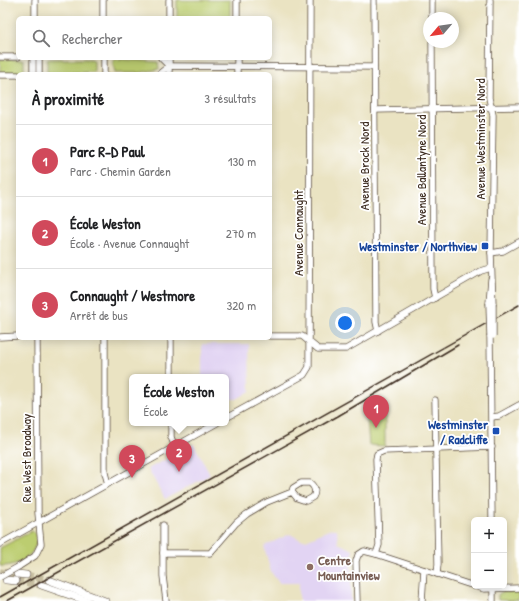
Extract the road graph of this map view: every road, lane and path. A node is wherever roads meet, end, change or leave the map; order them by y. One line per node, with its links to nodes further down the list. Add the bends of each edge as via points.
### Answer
1 (35, 0): 10 (street)
2 (103, 0): 11 (street)
3 (169, 0): 12 (street)
4 (237, 0): 13 (street)
5 (310, 0): 25 (street, Avenue Connaught)
6 (374, 0): 26 (street, Avenue Brock Nord)
7 (432, 0): 9 (street)
8 (490, 0): 36 (street, Avenue Westminster Nord)
9 (432, 12)
10 (35, 16)
11 (103, 16)
12 (169, 16)
13 (237, 16)
14 (432, 48): 37 (street, Avenue Ballantyne Nord)
15 (0, 57): 16 (street)
16 (16, 57)
17 (33, 60): 27 (street)
18 (38, 60): 28 (street)
19 (104, 60): 29 (street)
20 (163, 60): 23 (street)
21 (169, 60): 23 (street)
22 (237, 60): 24 (street)
23 (169, 66): 24 (street); 30 (street); 31 (street)
24 (237, 66): 25 (street); 32 (street)
25 (309, 67): 26 (street); 50 (street, Avenue Connaught)
26 (374, 67): 38 (street, Avenue Brock Nord)
27 (33, 72)
28 (39, 72)
29 (104, 72)
30 (162, 72)
31 (169, 72)
32 (237, 72)
33 (0, 75): 34 (street)
34 (16, 75)
35 (519, 107): 36 (street)
36 (491, 108): 37 (street); 40 (street, Avenue Westminster Nord)
37 (432, 109): 38 (street); 42 (street, Avenue Ballantyne Nord)
38 (375, 110): 43 (street, Avenue Brock Nord)
39 (519, 242): 40 (street, via 503,251)
40 (491, 253): 41 (street, Avenue Westminster Nord)
41 (491, 268): 42 (street); 55 (street, Avenue Westminster Nord, bridge, via 494,392)
42 (435, 298): 43 (street)
43 (378, 331): 50 (street, via 346,349 318,349)
44 (16, 336): 46 (street)
45 (272, 336): 50 (street, via 302,336)
46 (0, 337)
47 (37, 340): 64 (street, Rue West Broadway)
48 (105, 340): 61 (street, via 105,473)
49 (170, 340): 51 (street)
50 (310, 343): 54 (street, Avenue Connaught, via 307,372)
51 (170, 374)
52 (435, 400): 60 (street)
53 (519, 405): 55 (street, via 500,416)
54 (229, 416)
55 (492, 417): 59 (street, Avenue Westminster Nord)
56 (171, 426): 58 (street, via 171,437)
57 (212, 426): 58 (street)
58 (175, 446): 61 (street)
59 (492, 447): 60 (street); 63 (street, Avenue Westminster Nord)
60 (436, 449): 68 (street, via 383,451 377,454); 71 (street)
61 (108, 484): 64 (street)
62 (292, 492): 67 (street, via 247,514 210,553)
63 (492, 517)
64 (39, 523): 66 (street); 70 (street, Rue West Broadway, via 39,551)
65 (163, 525): 67 (street)
66 (0, 544)
67 (163, 553): 82 (street)
68 (376, 554): 69 (street); 83 (street, via 366,551 359,554 356,561)
69 (424, 570): 71 (street); 84 (street)
70 (17, 574): 72 (main road); 73 (main road); 73 (street, bridge)
71 (437, 574): 76 (street)
72 (26, 575)
73 (3, 579)
74 (50, 580): 81 (main road)
75 (41, 585): 80 (main road)
76 (471, 585)
77 (507, 588): 78 (street)
78 (519, 588)
79 (493, 589): 85 (street)
80 (87, 601)
81 (105, 601)
82 (166, 601)
83 (356, 601)
84 (422, 601)
85 (493, 601)

